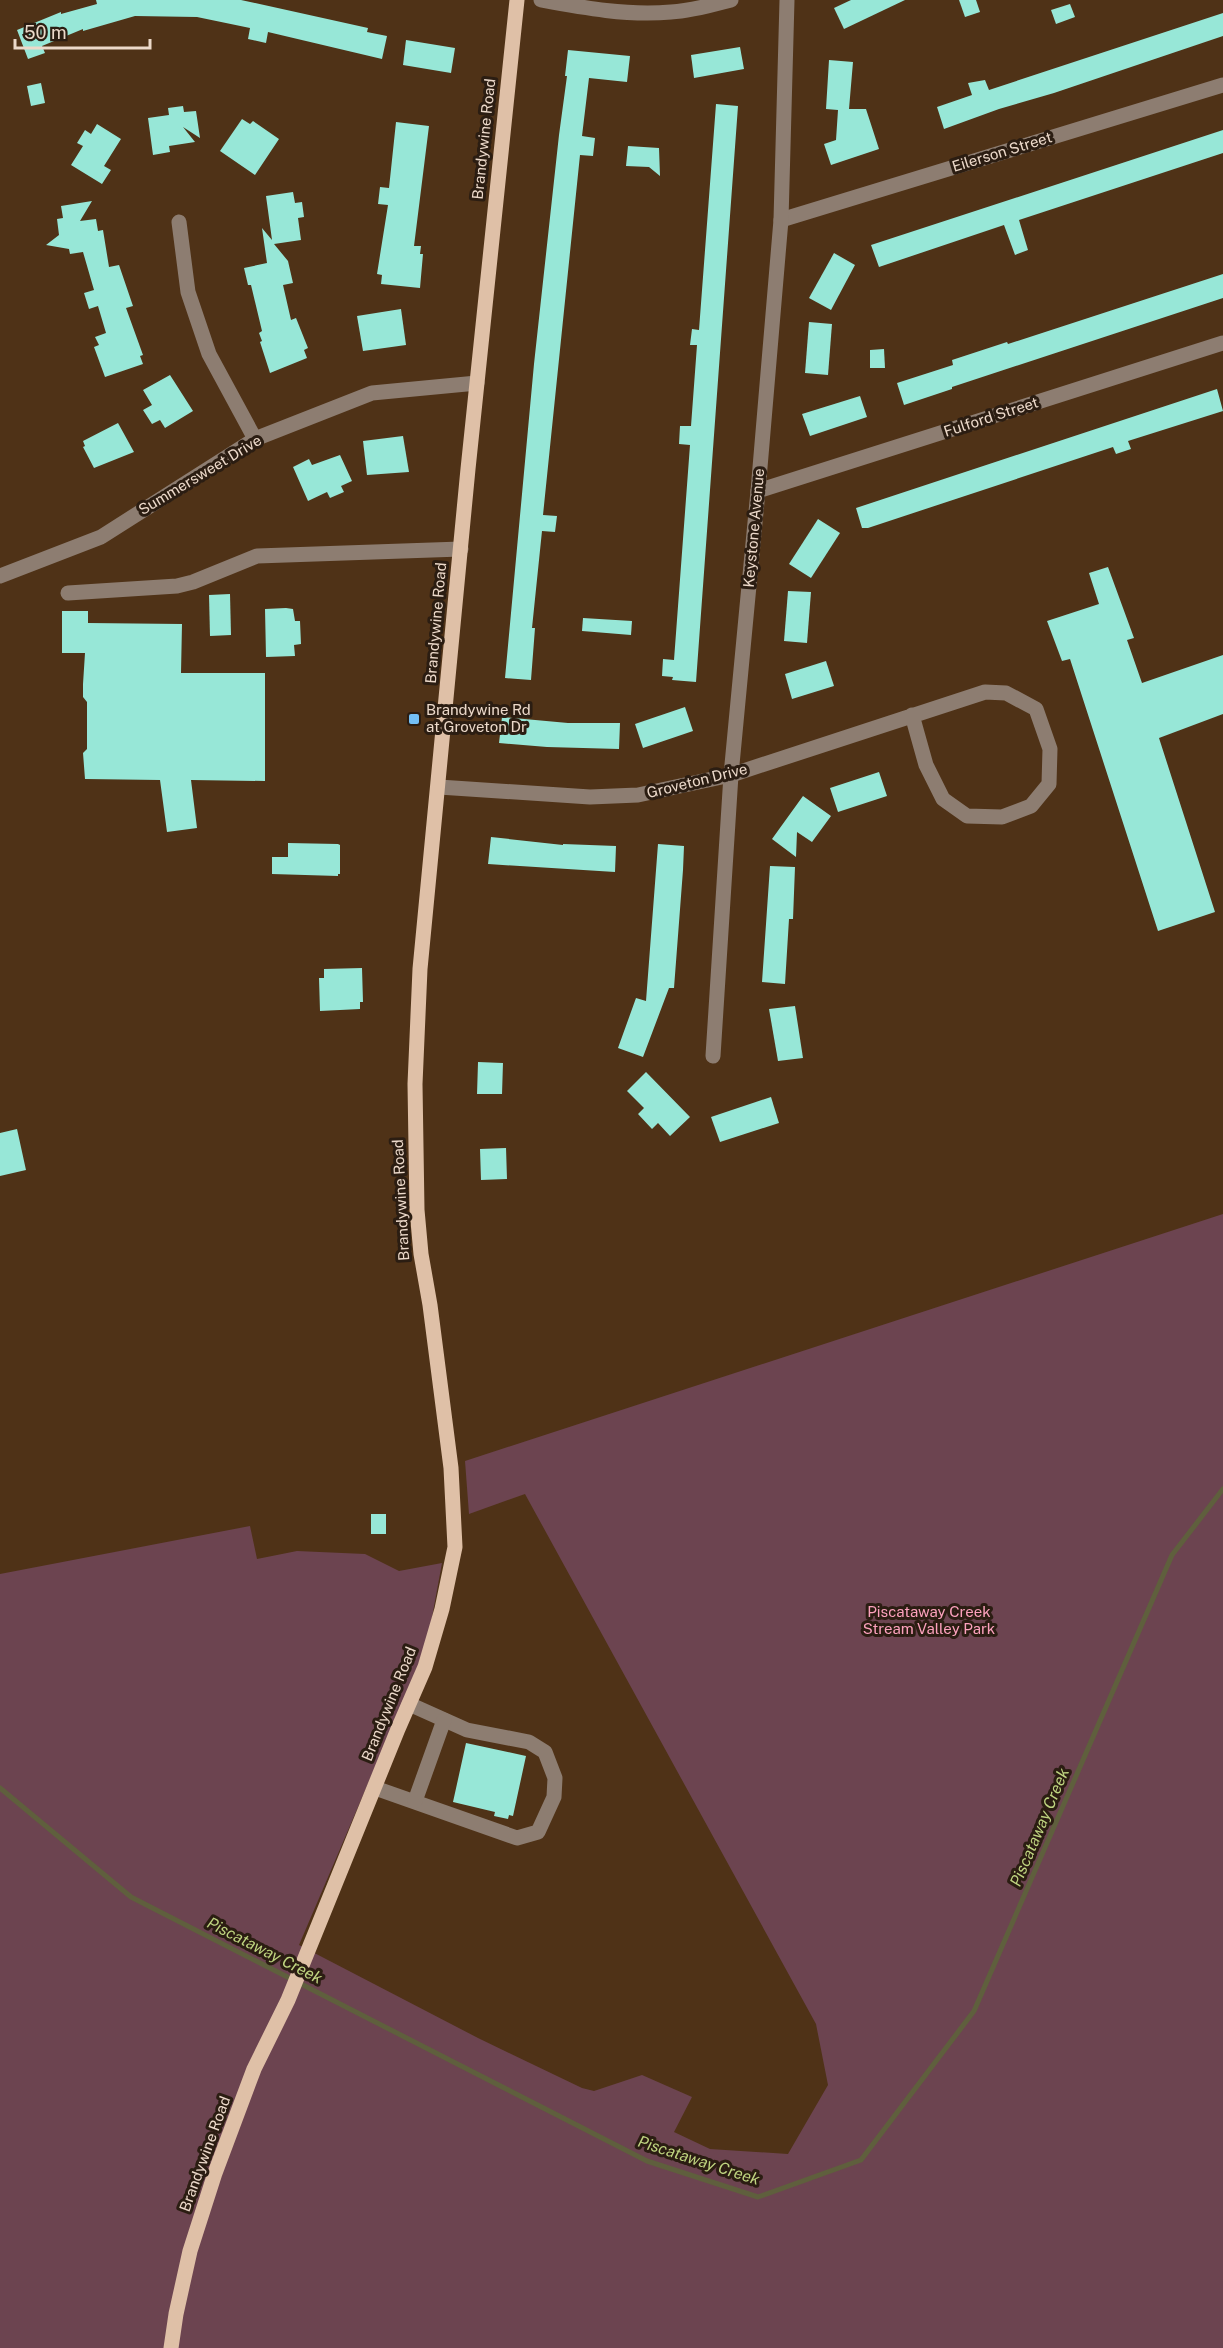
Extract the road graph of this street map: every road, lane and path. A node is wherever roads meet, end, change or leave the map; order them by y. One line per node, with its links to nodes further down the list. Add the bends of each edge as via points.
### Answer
1 (517, 0): 9 (main road, Brandywine Road)
2 (541, 0): 3 (street, via 640,13 672,12)
3 (731, 0)
4 (787, 0): 6 (street, Keystone Avenue)
5 (1223, 85): 6 (street, Eilerson Street)
6 (781, 220): 11 (street, Keystone Avenue)
7 (179, 222): 10 (street, via 188,292 205,343)
8 (1223, 343): 11 (street, Fulford Street)
9 (477, 383): 10 (street, Summersweet Drive, via 372,393); 12 (main road, Brandywine Road)
10 (255, 439): 13 (street, Summersweet Drive, via 101,537)
11 (758, 491): 16 (street, Keystone Avenue)
12 (461, 549): 14 (street, via 257,556 177,586); 17 (main road, Brandywine Road)
13 (0, 576)
14 (68, 593)
15 (912, 715): 15 (street, Groveton Drive, via 986,692 1006,693 1036,709 1050,748 1049,784 1031,806 1002,817 967,816 943,799 926,765); 16 (street, Groveton Drive)
16 (731, 775): 17 (street, Groveton Drive, via 648,793 609,796); 18 (street, Keystone Avenue)
17 (439, 787): 19 (main road, Brandywine Road, via 420,969 415,1084 417,1210 451,1468 455,1546 442,1609)
18 (714, 1056)
19 (409, 1704): 20 (street); 21 (main road, Brandywine Road)
20 (444, 1720): 22 (street); 22 (street, via 467,1730 529,1742 545,1752 555,1778 554,1797 538,1832 517,1838)
21 (375, 1788): 22 (street); 23 (main road, Brandywine Road, via 288,2000 254,2069 215,2173 190,2251)
22 (415, 1801)
23 (171, 2348)

